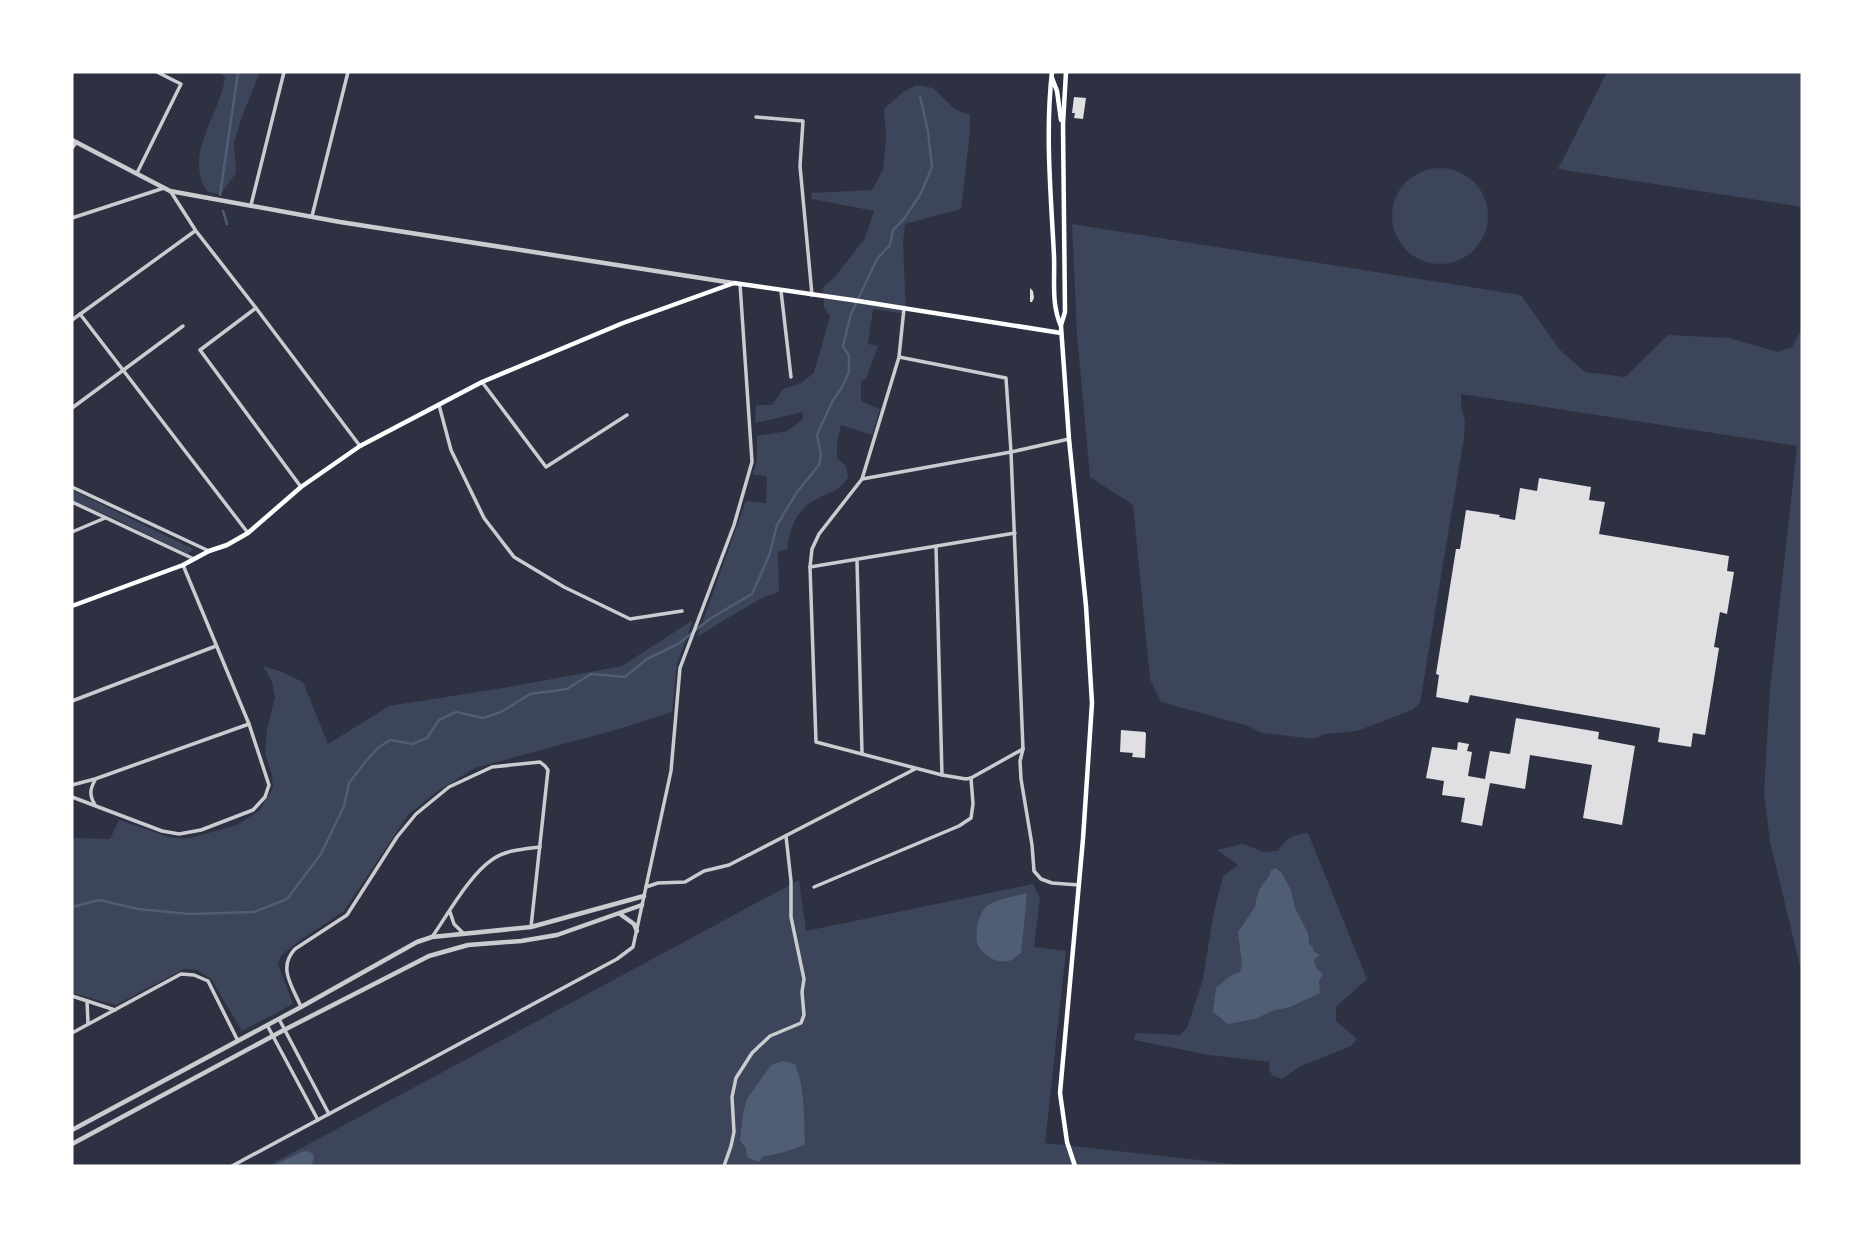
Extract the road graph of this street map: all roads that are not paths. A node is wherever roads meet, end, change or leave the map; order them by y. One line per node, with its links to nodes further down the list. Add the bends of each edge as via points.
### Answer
1 (157, 72): 10 (street, via 181,84)
2 (284, 72): 13 (street)
3 (348, 72): 14 (street)
4 (1066, 72): 7 (main road)
5 (1051, 74): 7 (main road); 25 (main road, via 1048,147 1055,313)
6 (756, 117): 19 (street, via 803,121 800,166)
7 (1063, 124): 25 (main road, via 1065,312)
8 (74, 141): 9 (street); 10 (street)
9 (72, 148)
10 (137, 173): 11 (street)
11 (164, 188): 12 (street); 15 (street)
12 (170, 191): 13 (street); 16 (street)
13 (251, 205): 14 (street)
14 (312, 216): 17 (street)
15 (72, 218)
16 (195, 230): 20 (street); 22 (street)
17 (737, 284): 18 (main road); 30 (main road, via 623,323); 68 (street, via 752,462 734,525 680,668 671,771)
18 (781, 291): 19 (main road); 29 (street)
19 (812, 295): 21 (main road)
20 (256, 308): 35 (street); 39 (street, via 200,350)
21 (904, 308): 26 (main road); 27 (street)
22 (80, 314): 23 (street); 28 (street)
23 (72, 320)
24 (183, 326): 28 (street)
25 (1061, 326): 26 (main road)
26 (1061, 333): 34 (main road)
27 (899, 357): 36 (street, via 1006,378); 37 (street)
28 (124, 369): 32 (street); 43 (street)
29 (791, 377)
30 (482, 382): 31 (main road); 33 (street, via 546,467)
31 (439, 404): 35 (main road); 52 (street, via 451,450 484,518 514,556 630,619)
32 (72, 408)
33 (627, 415)
34 (1069, 439): 36 (street); 67 (main road, via 1092,692)
35 (360, 446): 39 (main road)
36 (1011, 452): 37 (street); 44 (street)
37 (862, 479): 50 (street, via 820,534)
38 (72, 487): 46 (street)
39 (301, 487): 43 (main road)
40 (72, 502): 41 (street)
41 (106, 518): 42 (street); 47 (street)
42 (72, 532)
43 (248, 533): 46 (main road)
44 (1015, 533): 45 (street); 56 (street)
45 (936, 547): 48 (street); 59 (street)
46 (209, 551): 47 (main road)
47 (195, 559): 49 (main road)
48 (857, 561): 50 (street); 57 (street)
49 (183, 565): 51 (main road); 53 (street)
50 (810, 567): 57 (street, via 816,742)
51 (72, 606)
52 (681, 611)
53 (216, 646): 54 (street); 55 (street)
54 (72, 701)
55 (248, 724): 61 (street); 64 (street, via 269,785 253,810 179,834)
56 (1024, 749): 60 (street); 67 (street, via 1021,779 1034,871 1052,883)
57 (862, 753): 58 (street)
58 (917, 768): 59 (street); 65 (street)
59 (942, 775): 60 (street)
60 (971, 778): 69 (street, via 971,818 959,827)
61 (95, 779): 62 (street); 64 (street, via 90,793)
62 (72, 785)
63 (72, 797): 64 (street)
64 (96, 807)
65 (786, 836): 68 (street, via 691,880); 94 (street, via 791,917 804,979 804,1015 801,1023 770,1036 736,1078 734,1132)
66 (540, 847): 72 (street, via 494,859 476,874); 74 (street); 80 (street, via 548,770 540,762 492,767 449,787 397,837 347,915 289,955 286,972)
67 (1079, 885): 95 (main road, via 1060,1093)
68 (646, 887): 70 (street)
69 (814, 887)
70 (644, 895): 71 (street); 74 (street)
71 (642, 905): 73 (street); 75 (street)
72 (450, 912): 76 (street); 77 (street)
73 (620, 913): 75 (street); 85 (street, via 557,935 468,945 429,956)
74 (531, 927): 76 (street)
75 (637, 931): 89 (street, via 633,947 617,959)
76 (463, 933): 77 (street)
77 (432, 937): 80 (street)
78 (72, 996): 79 (street)
79 (87, 1001): 81 (street); 83 (street)
80 (301, 1007): 82 (street)
81 (115, 1010): 83 (street); 88 (street, via 181,974 194,975 208,981)
82 (279, 1019): 84 (street); 85 (street)
83 (88, 1024): 86 (street)
84 (267, 1025): 87 (street); 88 (street)
85 (284, 1030): 87 (street); 89 (street)
86 (72, 1033)
87 (273, 1036): 90 (street); 92 (street)
88 (238, 1041): 91 (street)
89 (329, 1114): 90 (street)
90 (318, 1120): 93 (street)
91 (72, 1130)
92 (72, 1144)
93 (232, 1166)
94 (724, 1166)
95 (1075, 1166)

